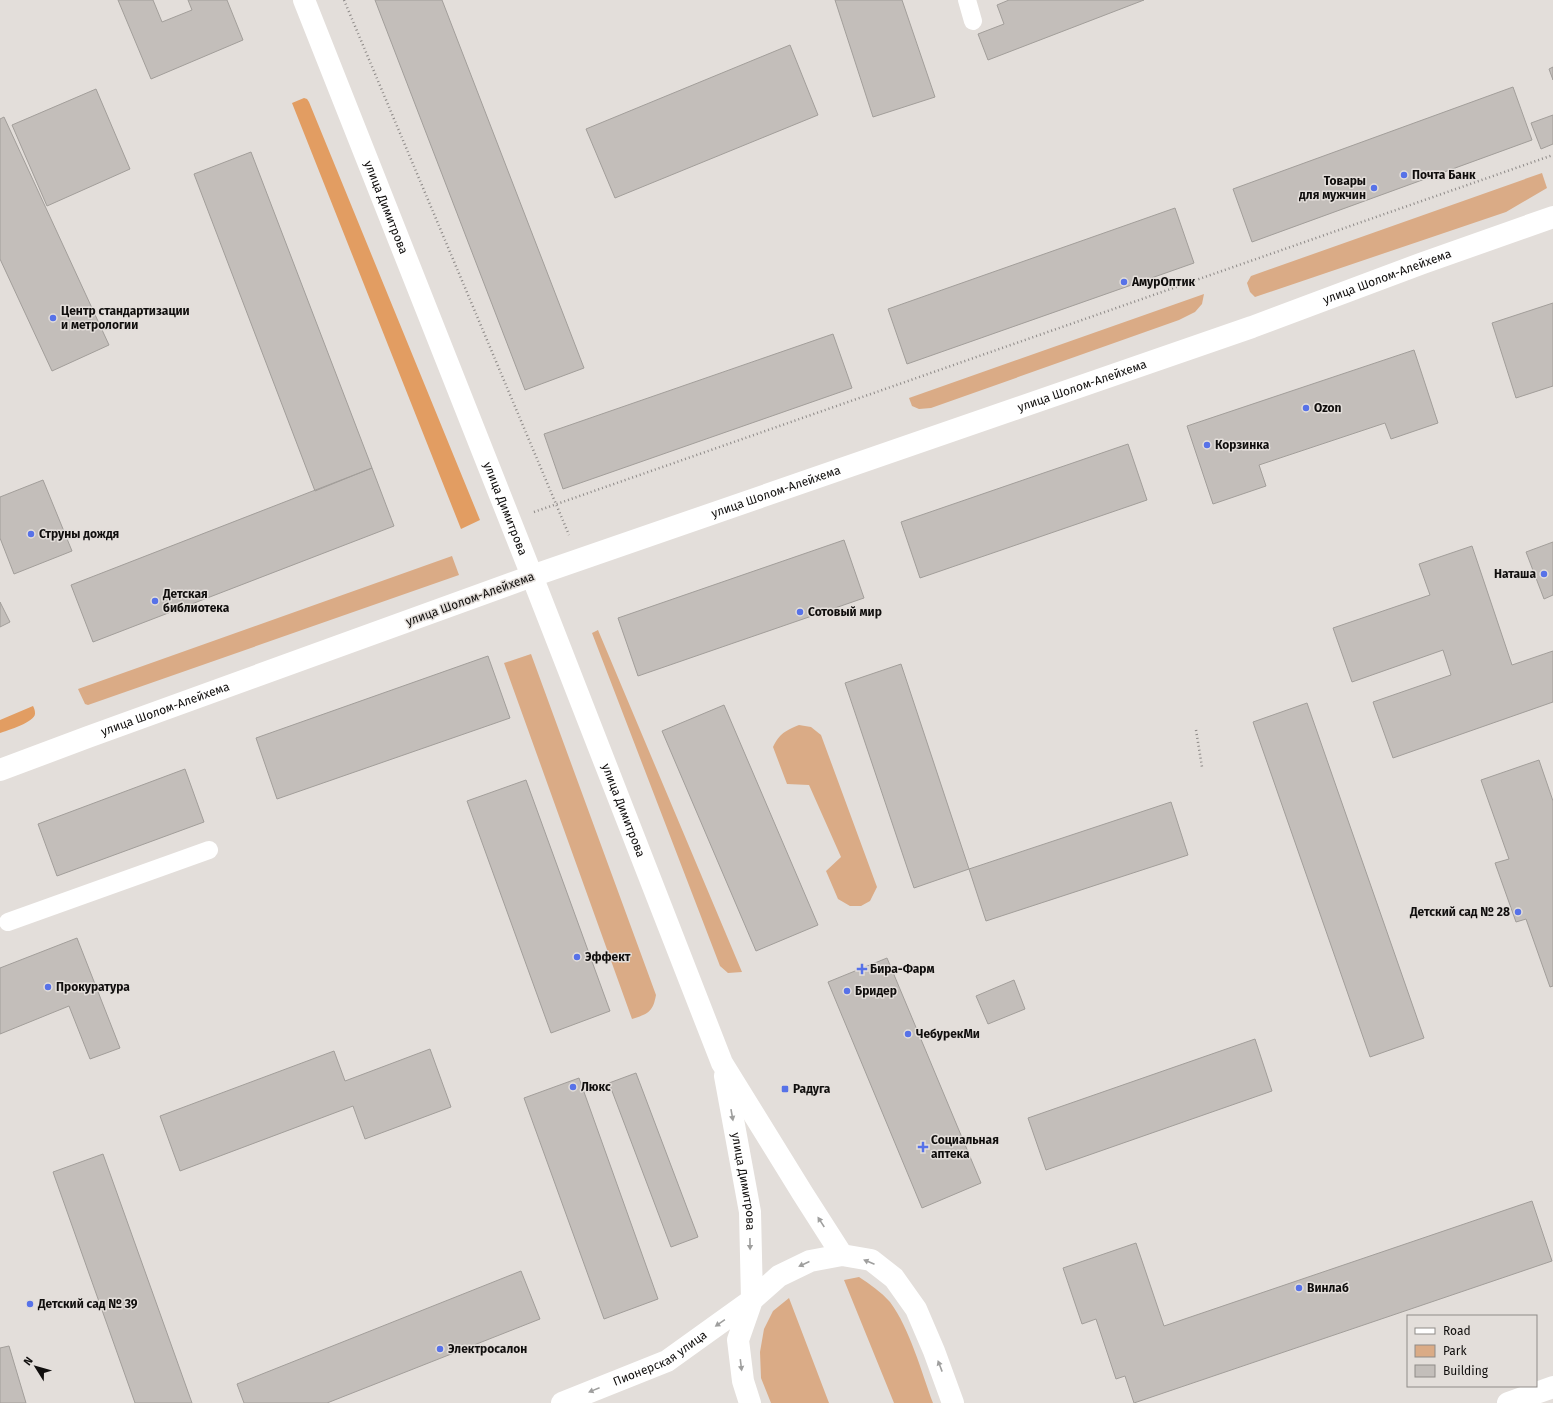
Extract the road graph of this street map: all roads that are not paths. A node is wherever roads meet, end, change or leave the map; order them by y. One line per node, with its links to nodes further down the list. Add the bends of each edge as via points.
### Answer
1 (304, 0): 5 (main road, улица Димитрова)
2 (967, 0): 3 (lane)
3 (973, 21)
4 (1553, 217): 5 (main road, улица Шолом-Алейхема, via 1252,327)
5 (532, 576): 6 (main road, улица Шолом-Алейхема); 9 (main road, улица Димитрова)
6 (0, 770)
7 (209, 850): 8 (lane)
8 (8, 922)
9 (722, 1063): 10 (main road, улица Димитрова, one-way to 9); 11 (main road, улица Димитрова, one-way to 11, via 750,1212)
10 (842, 1255): 11 (main road, Пионерская улица, one-way to 11, via 810,1261 779,1276); 15 (main road, one-way to 10, via 916,1309 894,1278 871,1260)
11 (752, 1300): 13 (main road, Пионерская улица, one-way to 13, via 667,1361); 14 (main road, one-way to 14, via 738,1340 743,1381)
12 (1553, 1387): 16 (main road)
13 (562, 1403)
14 (750, 1403)
15 (953, 1403)
16 (1508, 1403)

